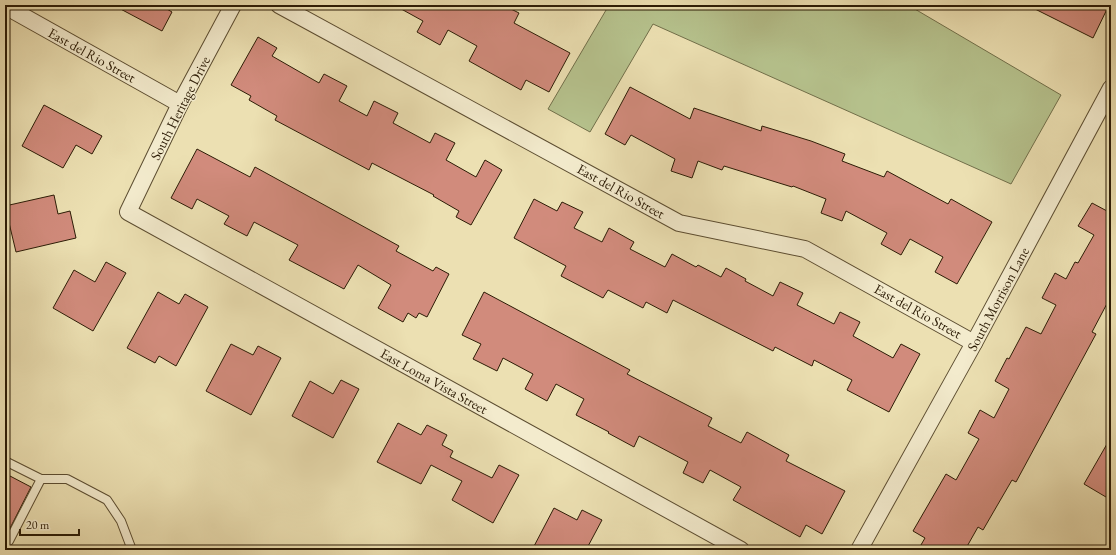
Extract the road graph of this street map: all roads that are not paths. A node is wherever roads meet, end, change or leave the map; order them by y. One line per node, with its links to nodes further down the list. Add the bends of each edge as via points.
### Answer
1 (233, 5): 5 (street, South Heritage Drive)
2 (279, 5): 7 (street, East del Rio Street, via 679,223 805,249)
3 (5, 6): 5 (street, East del Rio Street)
4 (1111, 88): 7 (street, South Morrison Lane)
5 (180, 104): 6 (street, South Heritage Drive)
6 (128, 212): 12 (street, East Loma Vista Street)
7 (974, 343): 13 (street, South Morrison Lane)
8 (5, 460): 9 (lane)
9 (41, 480): 10 (lane, via 9,541); 11 (lane, via 67,479 107,500 121,521)
10 (5, 540)
11 (132, 550)
12 (741, 550)
13 (859, 550)

